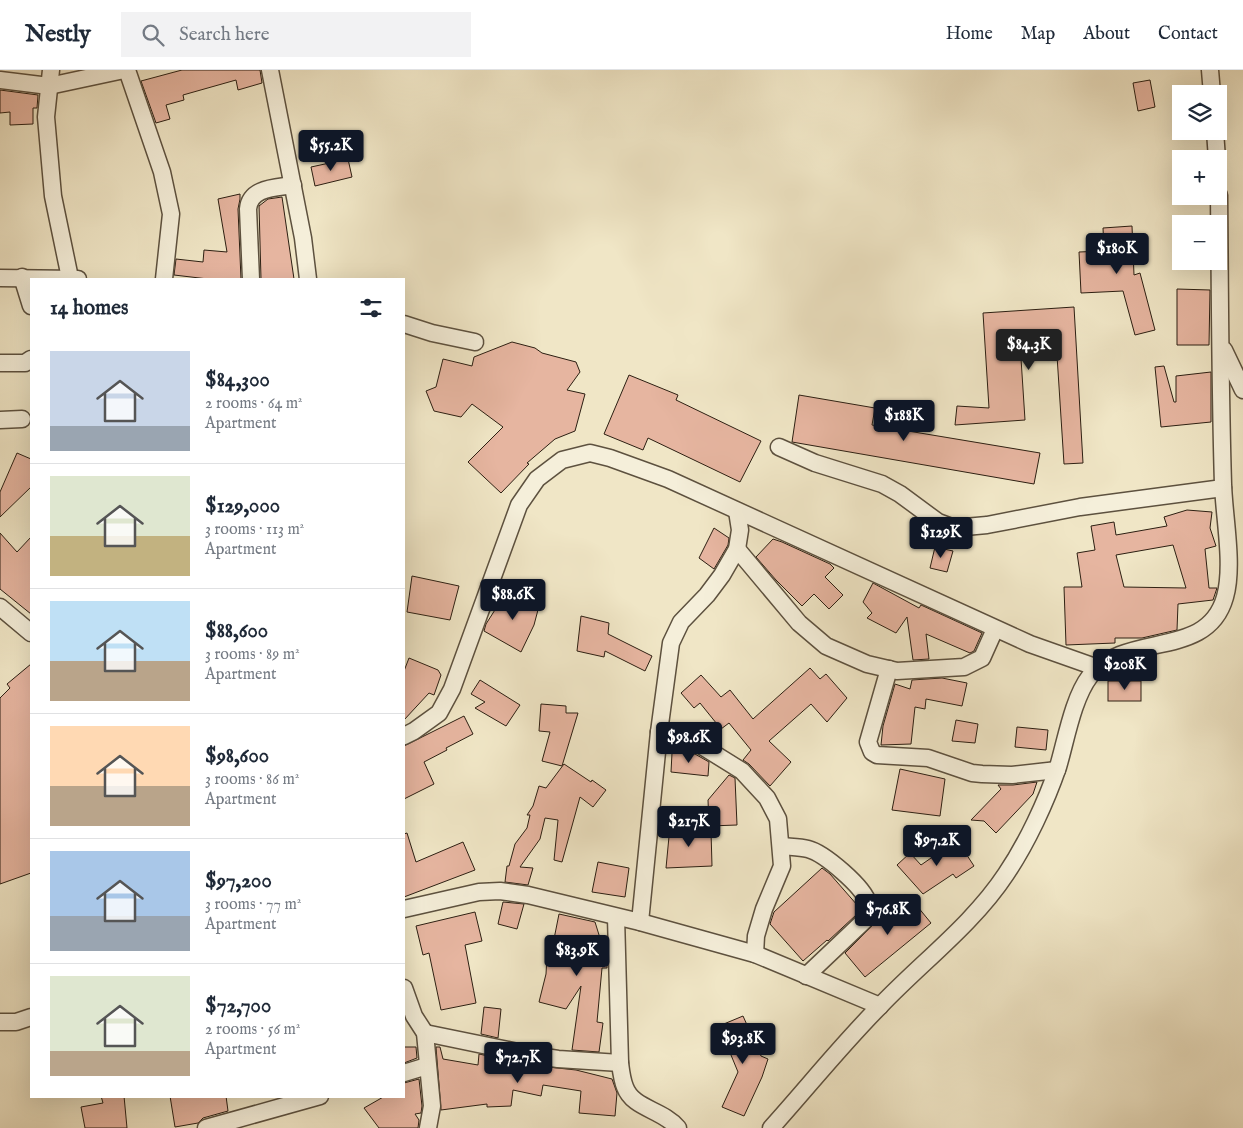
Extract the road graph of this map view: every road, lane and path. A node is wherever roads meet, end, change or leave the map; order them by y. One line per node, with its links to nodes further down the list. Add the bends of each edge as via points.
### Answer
1 (126, 70): 4 (street); 12 (street, via 162,172 171,214)
2 (270, 70): 7 (street)
3 (1210, 70): 6 (street)
4 (50, 78): 5 (street); 11 (street, via 46,117 53,196)
5 (0, 80)
6 (1211, 85)
7 (293, 184): 13 (street, via 258,192 250,200); 14 (street)
8 (1219, 205): 18 (street)
9 (22, 277): 10 (street); 11 (street); 15 (street)
10 (0, 278)
11 (70, 278)
12 (164, 278)
13 (251, 278)
14 (308, 278)
15 (30, 303)
16 (405, 324): 17 (street)
17 (475, 342)
18 (1221, 343): 21 (street); 25 (street)
19 (30, 360): 20 (street)
20 (0, 363)
21 (1243, 390)
22 (22, 419): 23 (street)
23 (0, 420)
24 (779, 447): 25 (street, via 815,463 882,484 938,522 954,528)
25 (1223, 488): 31 (street, via 1228,558 1226,596 1211,623 1184,639 1123,652)
26 (737, 511): 27 (street, via 740,530); 29 (street); 34 (street, via 610,458 590,453 562,460 537,479 519,505 452,689 439,713)
27 (737, 550): 32 (street, via 799,623 826,646 866,664); 33 (street, via 707,595 681,622 671,643)
28 (0, 607): 30 (street)
29 (995, 629): 31 (street); 32 (street, via 982,658 964,667)
30 (30, 632)
31 (1098, 668): 35 (street, via 1082,690)
32 (889, 669): 35 (street, via 868,742 872,752 928,758 982,774 1012,775)
33 (660, 732): 36 (street, via 698,743 742,771 766,798 778,819); 39 (street)
34 (405, 736)
35 (1057, 770): 43 (street, via 1027,840 1006,875 981,908)
36 (781, 846): 40 (street, via 782,866 764,909 756,936); 41 (street, via 808,849 828,858 860,889 868,904 864,921)
37 (405, 909): 38 (street, via 470,894 500,891)
38 (616, 917): 39 (street); 47 (street)
39 (640, 922): 40 (street)
40 (755, 954): 41 (street)
41 (806, 976): 43 (street)
42 (405, 991): 46 (street, via 414,1016)
43 (880, 1006): 54 (street)
44 (30, 1017): 45 (street)
45 (0, 1022)
46 (425, 1033): 47 (street, via 532,1055); 48 (street)
47 (620, 1063): 53 (street, via 624,1086 634,1101 664,1115)
48 (427, 1066): 49 (street); 52 (street, via 432,1106)
49 (405, 1073)
50 (313, 1098): 51 (street)
51 (206, 1128)
52 (428, 1128)
53 (678, 1128)
54 (771, 1128)

